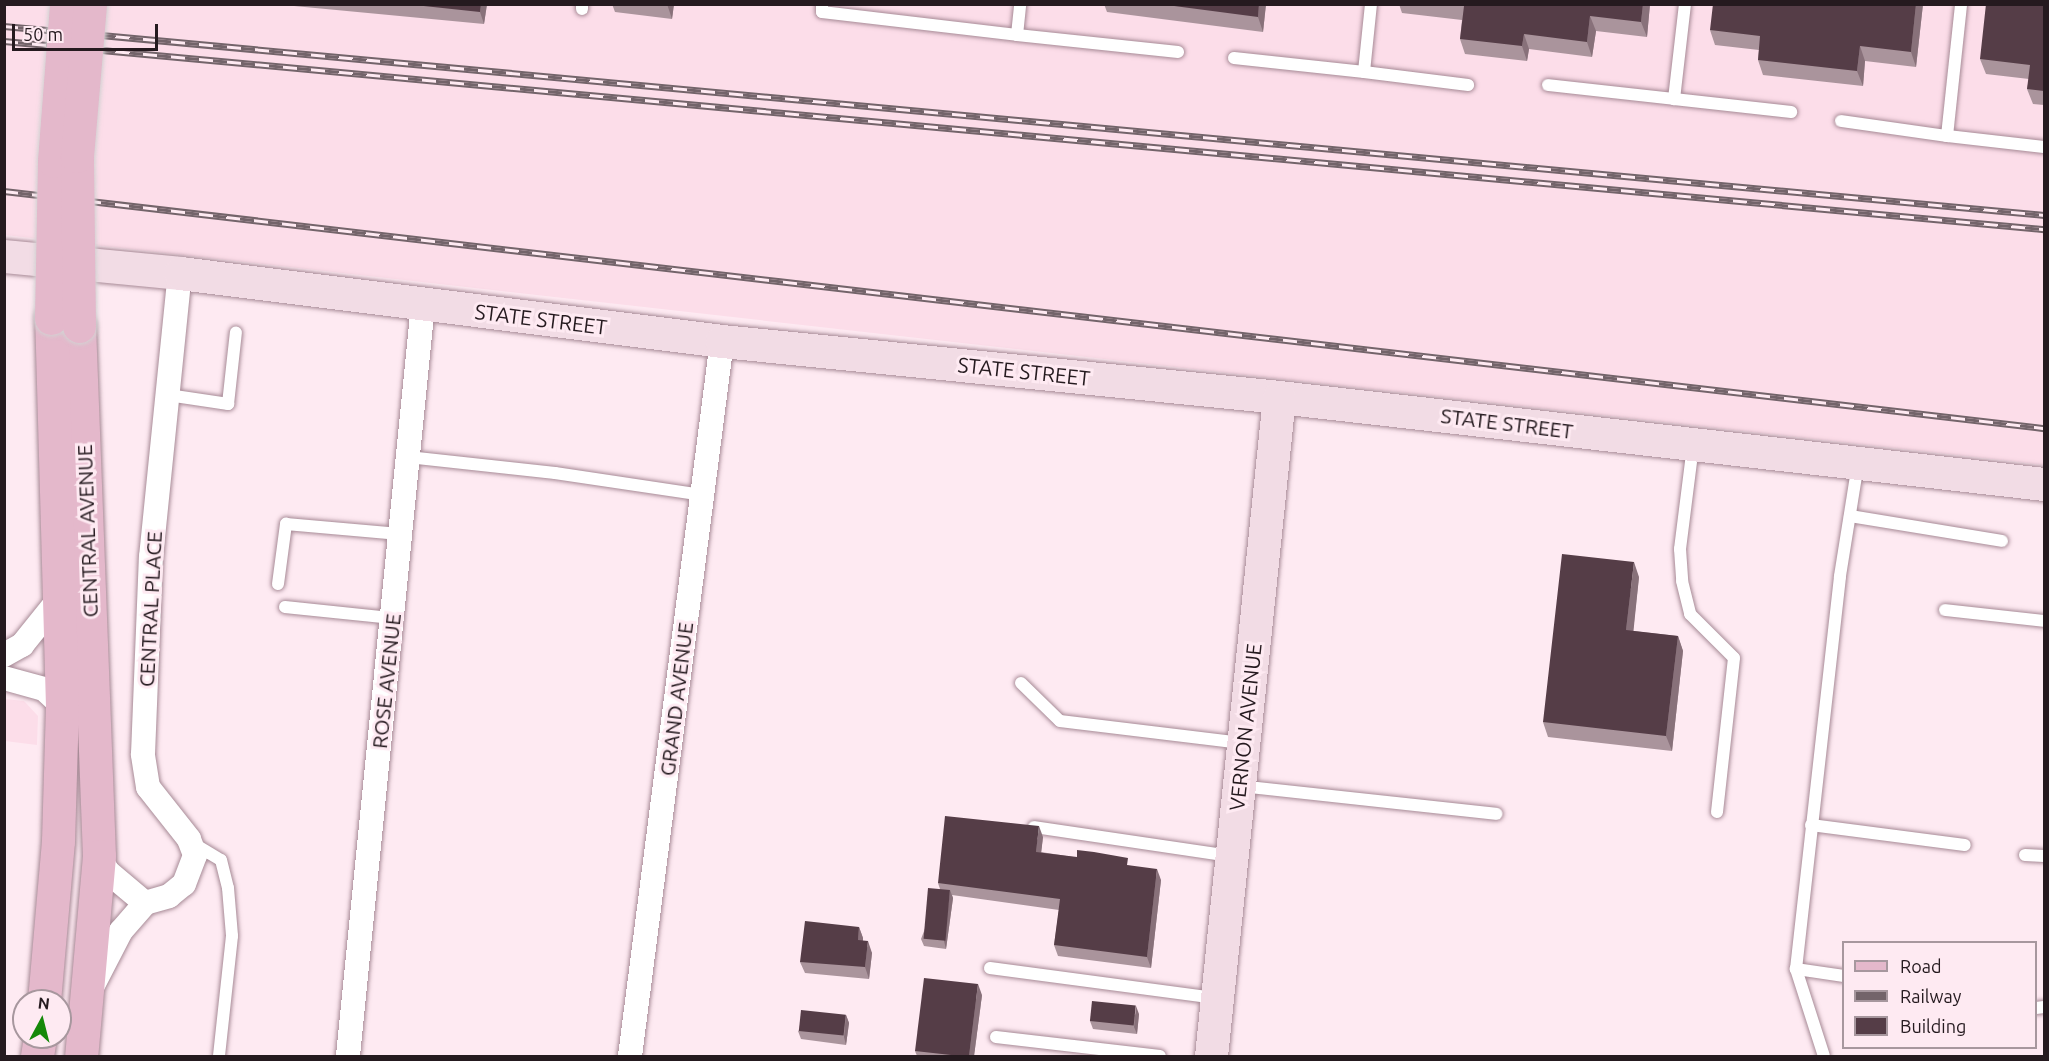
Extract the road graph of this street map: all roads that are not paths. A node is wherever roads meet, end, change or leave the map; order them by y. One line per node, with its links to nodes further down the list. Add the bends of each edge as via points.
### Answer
1 (66, 4): 22 (main road, CENTRAL AVENUE, bridge, via 54,161)
2 (90, 4): 22 (main road, CENTRAL AVENUE, bridge)
3 (822, 4): 8 (lane, via 822,12)
4 (1020, 4): 8 (lane)
5 (1371, 4): 11 (lane)
6 (1685, 4): 14 (lane)
7 (1961, 4): 17 (lane)
8 (1017, 34): 9 (lane)
9 (1178, 52)
10 (1234, 58): 11 (lane)
11 (1364, 72): 13 (lane)
12 (1548, 85): 14 (lane)
13 (1468, 86)
14 (1674, 99): 15 (lane)
15 (1791, 111)
16 (1841, 121): 17 (lane)
17 (1947, 136): 18 (lane)
18 (2044, 147)
19 (4, 256): 20 (street, STATE STREET)
20 (180, 273): 21 (street, STATE STREET); 25 (street, CENTRAL PLACE)
21 (423, 305): 24 (street, STATE STREET); 28 (street, ROSE AVENUE)
22 (65, 322): 36 (main road, CENTRAL AVENUE); 54 (main road, CENTRAL AVENUE)
23 (236, 332): 25 (lane, via 228,404)
24 (722, 341): 26 (street, STATE STREET); 31 (street, GRAND AVENUE)
25 (168, 395): 51 (street, CENTRAL PLACE, via 151,557 143,754 147,787)
26 (1279, 397): 27 (street, STATE STREET); 45 (street, VERNON AVENUE)
27 (1693, 444): 29 (street, STATE STREET); 47 (lane, via 1680,549 1682,581 1690,614 1734,658)
28 (408, 457): 31 (lane, via 555,472); 33 (street, ROSE AVENUE)
29 (1858, 463): 30 (street, STATE STREET); 32 (lane)
30 (2044, 484)
31 (703, 495): 68 (street, GRAND AVENUE)
32 (1850, 516): 34 (lane); 49 (lane)
33 (400, 534): 35 (lane, via 286,524); 39 (street, ROSE AVENUE)
34 (2002, 541)
35 (278, 584)
36 (60, 599): 41 (street, via 22,645); 44 (main road, CENTRAL AVENUE)
37 (285, 608): 39 (lane)
38 (1945, 610): 40 (lane)
39 (392, 618): 67 (street, ROSE AVENUE)
40 (2044, 621)
41 (4, 654)
42 (4, 678): 44 (street, via 44,689)
43 (1021, 683): 45 (lane, via 1060,722)
44 (62, 705): 61 (main road, CENTRAL AVENUE, via 58,841)
45 (1243, 743): 46 (street, VERNON AVENUE)
46 (1239, 786): 48 (lane); 55 (street, VERNON AVENUE)
47 (1717, 812)
48 (1496, 814)
49 (1811, 825): 52 (lane); 59 (lane)
50 (1034, 827): 55 (lane)
51 (190, 842): 57 (street, via 195,855 184,884 169,896); 66 (lane, via 220,860 228,888 232,936)
52 (1965, 845)
53 (2025, 855): 56 (lane)
54 (99, 856): 57 (street, via 108,872); 62 (main road, CENTRAL AVENUE)
55 (1232, 856): 63 (street, VERNON AVENUE)
56 (2044, 856)
57 (145, 903): 62 (street, via 121,931)
58 (990, 968): 63 (lane)
59 (1796, 969): 60 (lane); 71 (lane)
60 (1842, 976)
61 (45, 989)
62 (87, 998): 65 (main road, CENTRAL AVENUE)
63 (1217, 998): 70 (street, VERNON AVENUE)
64 (996, 1037): 69 (lane)
65 (81, 1056)
66 (219, 1056)
67 (348, 1056)
68 (630, 1056)
69 (1160, 1056)
70 (1211, 1056)
71 (1824, 1056)

